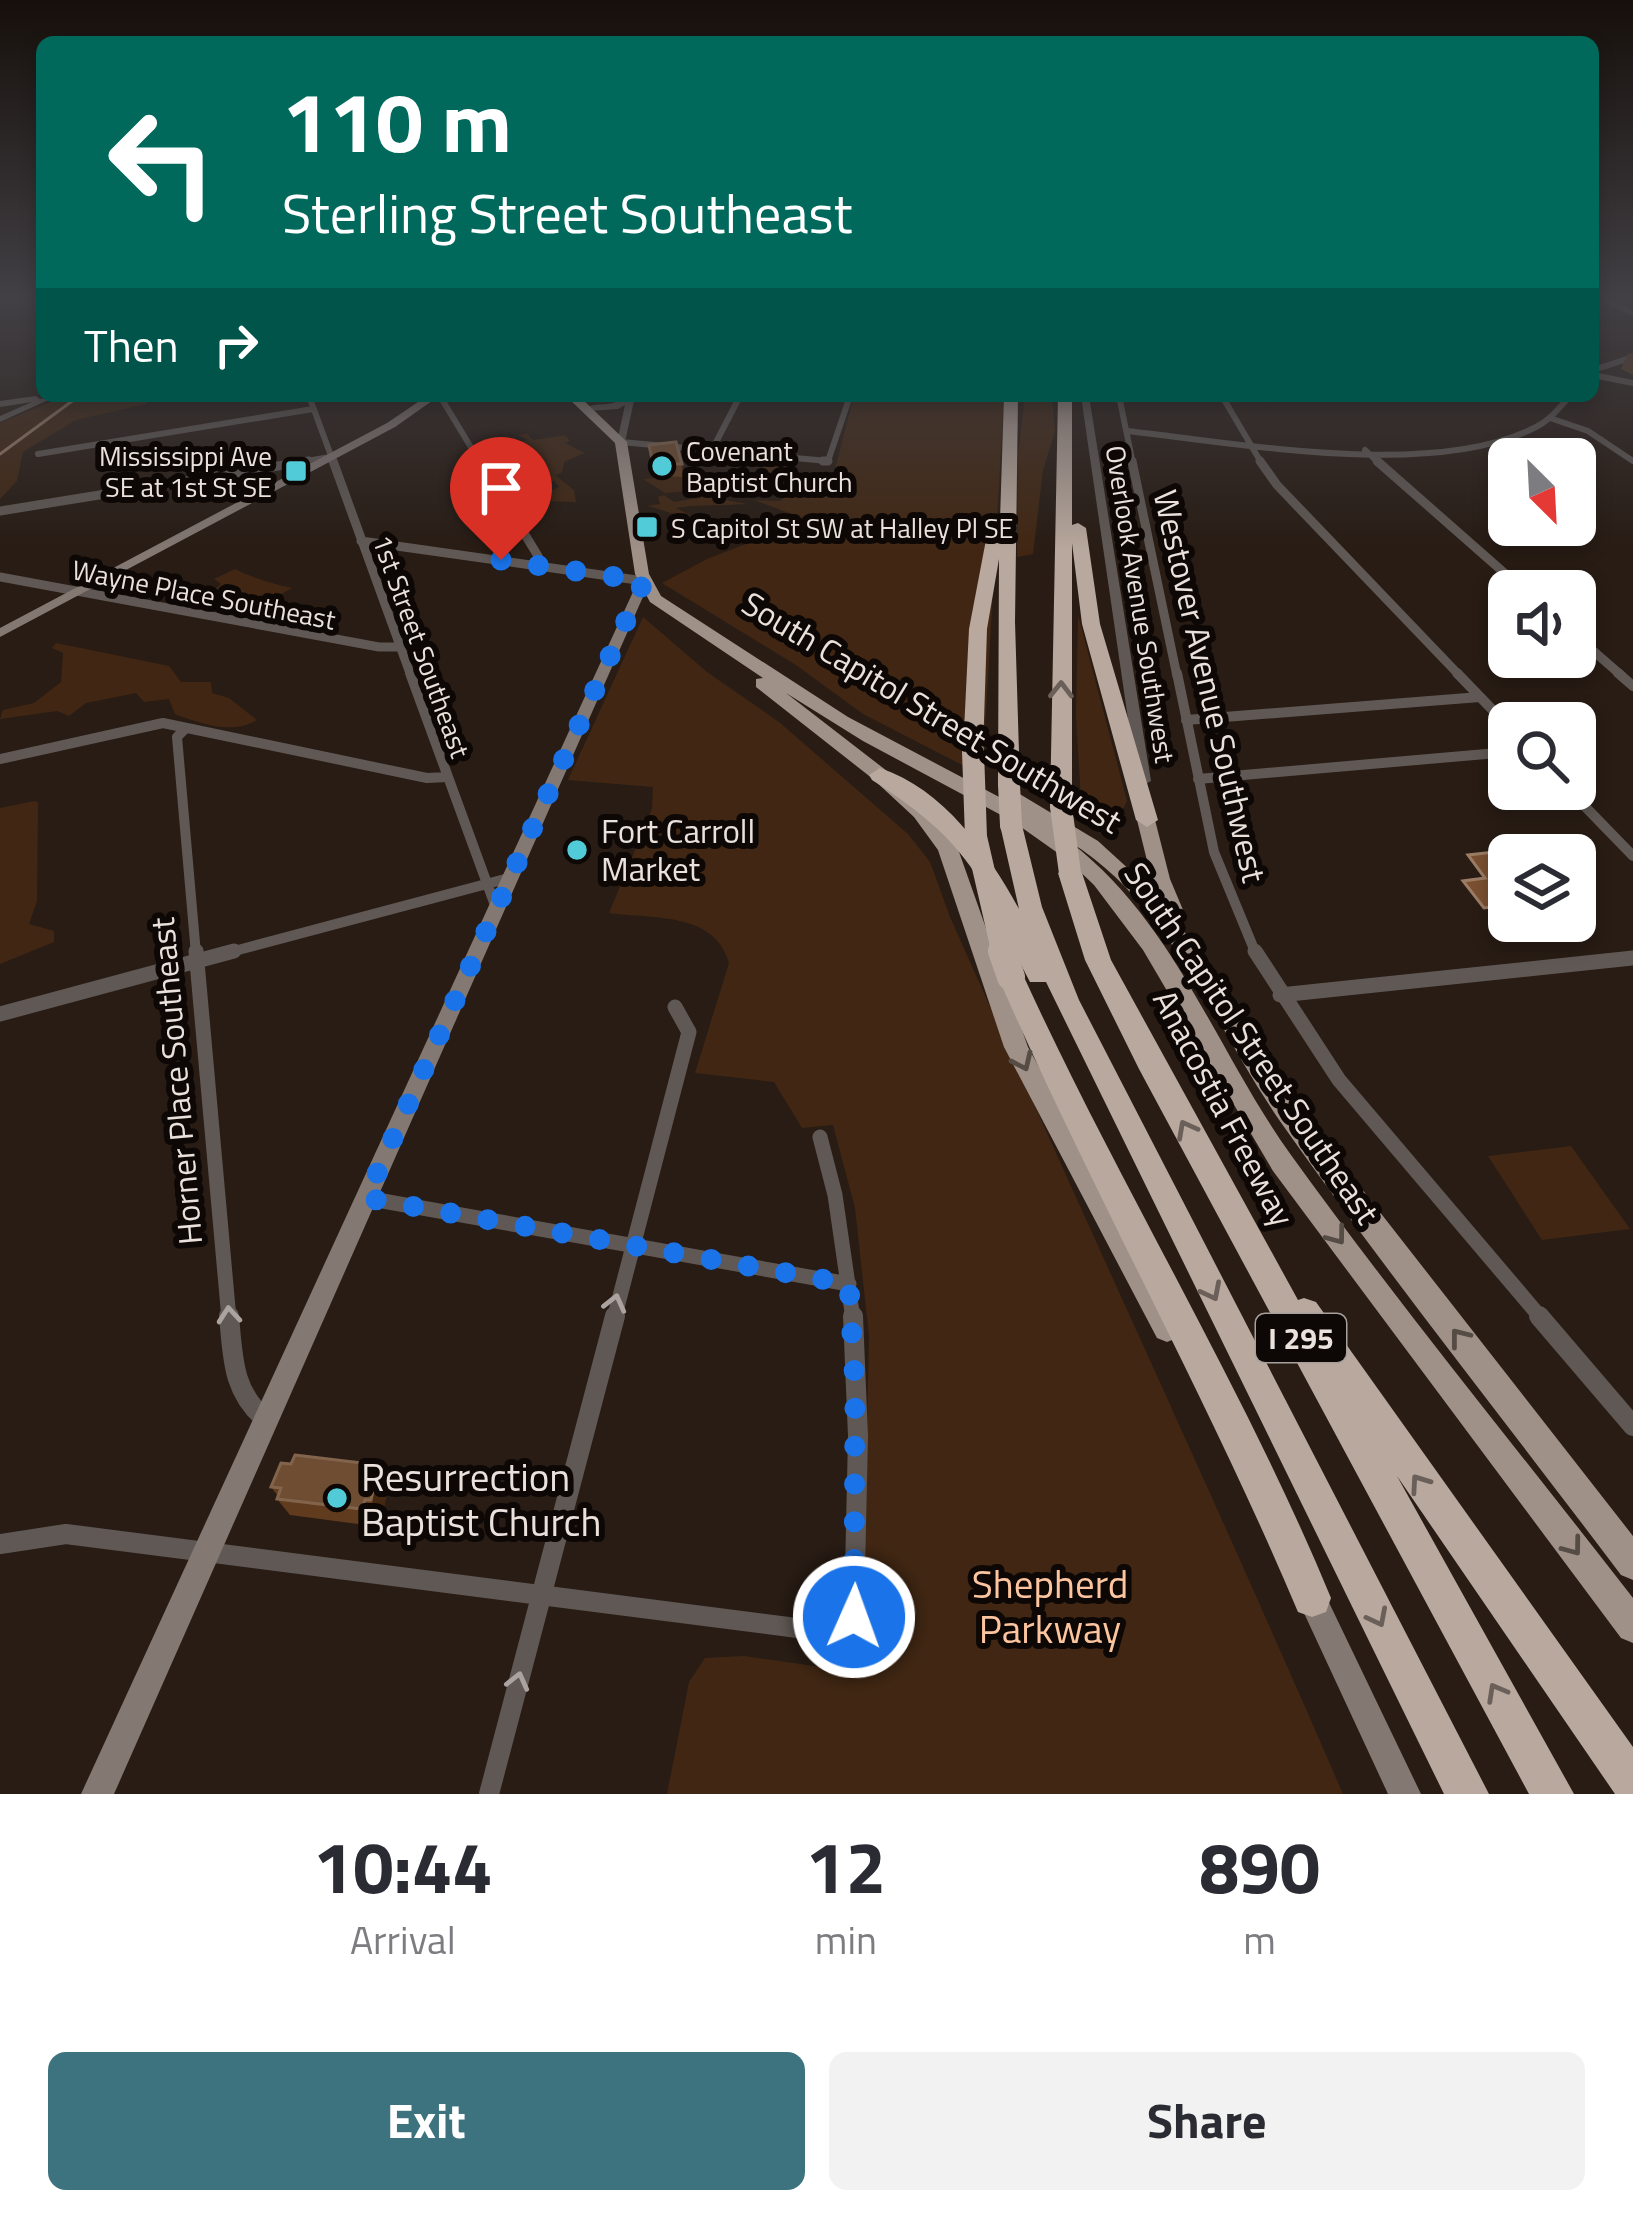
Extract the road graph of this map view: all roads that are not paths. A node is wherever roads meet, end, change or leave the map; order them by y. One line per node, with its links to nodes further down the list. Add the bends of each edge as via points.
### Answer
1 (36, 399): 17 (street)
2 (40, 402): 21 (street)
3 (311, 402): 19 (street, 1st Street Southeast)
4 (427, 402): 28 (main road)
5 (441, 402): 34 (street, via 538,556)
6 (580, 402): 18 (main road)
7 (623, 402): 18 (street)
8 (630, 402): 23 (street)
9 (737, 402): 25 (street)
10 (848, 402): 25 (street, via 828,461)
11 (1011, 402): 30 (highway, I 295)
12 (1065, 402): 31 (highway, Anacostia Freeway / I 295)
13 (1086, 402): 54 (street, Overlook Avenue Southwest)
14 (1120, 402): 22 (street, Westover Avenue Southwest)
15 (1225, 402): 24 (street)
16 (1565, 402): 20 (street)
17 (0, 404)
18 (588, 408): 23 (main road)
19 (313, 409): 27 (street); 28 (street, 1st Street Southeast)
20 (1550, 418): 26 (street, via 1474,446); 29 (street)
21 (0, 419)
22 (1127, 431): 24 (street); 46 (street, Westover Avenue Southwest)
23 (621, 442): 25 (street); 37 (main road)
24 (1246, 442): 26 (street); 44 (street, via 1277,485)
25 (712, 450)
26 (1365, 451): 35 (street)
27 (38, 454)
28 (330, 458): 32 (street); 33 (street, 1st Street Southeast); 38 (main road)
29 (1633, 460)
30 (1010, 464): 66 (highway, I 295, bridge, via 1011,825 1042,943); 77 (highway, bridge, via 982,597 973,751 976,845 995,932 1052,1069)
31 (1066, 473): 54 (highway, via 1088,611); 67 (highway, Anacostia Freeway / I 295, one-way to 31, bridge, via 1105,975 1070,873 1060,807)
32 (3, 510)
33 (361, 541): 34 (street); 41 (street, 1st Street Southeast)
34 (536, 566): 37 (street)
35 (1501, 570)
36 (0, 577): 38 (street, Wayne Place Southeast)
37 (644, 581): 39 (main road, South Capitol Street Southeast); 56 (main road); 61 (main road, South Capitol Street Southwest, via 865,719 1091,845 1152,902)
38 (78, 592): 40 (main road); 41 (street, Wayne Place Southeast)
39 (694, 624): 50 (main road); 78 (main road, South Capitol Street Southeast, one-way to 78, via 866,735 1040,830 1106,885 1282,1163)
40 (0, 633)
41 (400, 647): 51 (street, 1st Street Southeast)
42 (1596, 653): 43 (street)
43 (1633, 686)
44 (1480, 697): 45 (street); 46 (street)
45 (1488, 705)
46 (1186, 720): 52 (street, Westover Avenue Southwest)
47 (186, 728): 49 (street, via 164,723); 51 (street); 60 (street, Horner Place Southeast, via 177,737)
48 (1488, 754): 52 (street)
49 (0, 759)
50 (880, 775): 66 (highway, via 976,852 1094,1086); 77 (main road, one-way to 77, via 953,858 1031,1079)
51 (448, 777): 57 (street, 1st Street Southeast)
52 (1198, 779): 62 (street, Westover Avenue Southwest, via 1222,881)
53 (1588, 810): 55 (street)
54 (1147, 820): 61 (main road, via 1168,902)
55 (1633, 856)
56 (513, 878): 57 (street); 58 (main road)
57 (487, 882): 58 (street, 1st Street Southeast); 60 (street)
58 (497, 909): 68 (main road)
59 (1633, 958): 62 (street)
60 (196, 961): 64 (street); 72 (street, Horner Place Southeast, one-way to 60, via 243,1399 234,1367)
61 (1208, 982): 75 (main road, South Capitol Street Southwest, one-way to 61, via 1288,1113)
62 (1280, 995): 71 (street, Westover Avenue Southwest, via 1367,1115)
63 (675, 1007): 69 (street, via 688,1032)
64 (0, 1014)
65 (820, 1137): 70 (street)
66 (1139, 1151): 83 (highway, I 295, one-way to 83)
67 (1213, 1178): 79 (highway, one-way to 67); 84 (highway, Anacostia Freeway / I 295, one-way to 67)
68 (366, 1198): 69 (street); 72 (main road)
69 (630, 1246): 70 (street); 76 (street, one-way to 69)
70 (849, 1284): 76 (street, via 854,1617 836,1633)
71 (1629, 1415)
72 (266, 1420): 74 (main road)
73 (0, 1544): 74 (street, via 66,1534)
74 (205, 1554): 76 (street); 80 (main road)
75 (1633, 1563)
76 (539, 1598): 81 (street, one-way to 76)
77 (1312, 1598): 82 (main road)
78 (1633, 1626)
79 (1633, 1784)
80 (97, 1794)
81 (489, 1794)
82 (1405, 1794)
83 (1467, 1794)
84 (1552, 1794)

